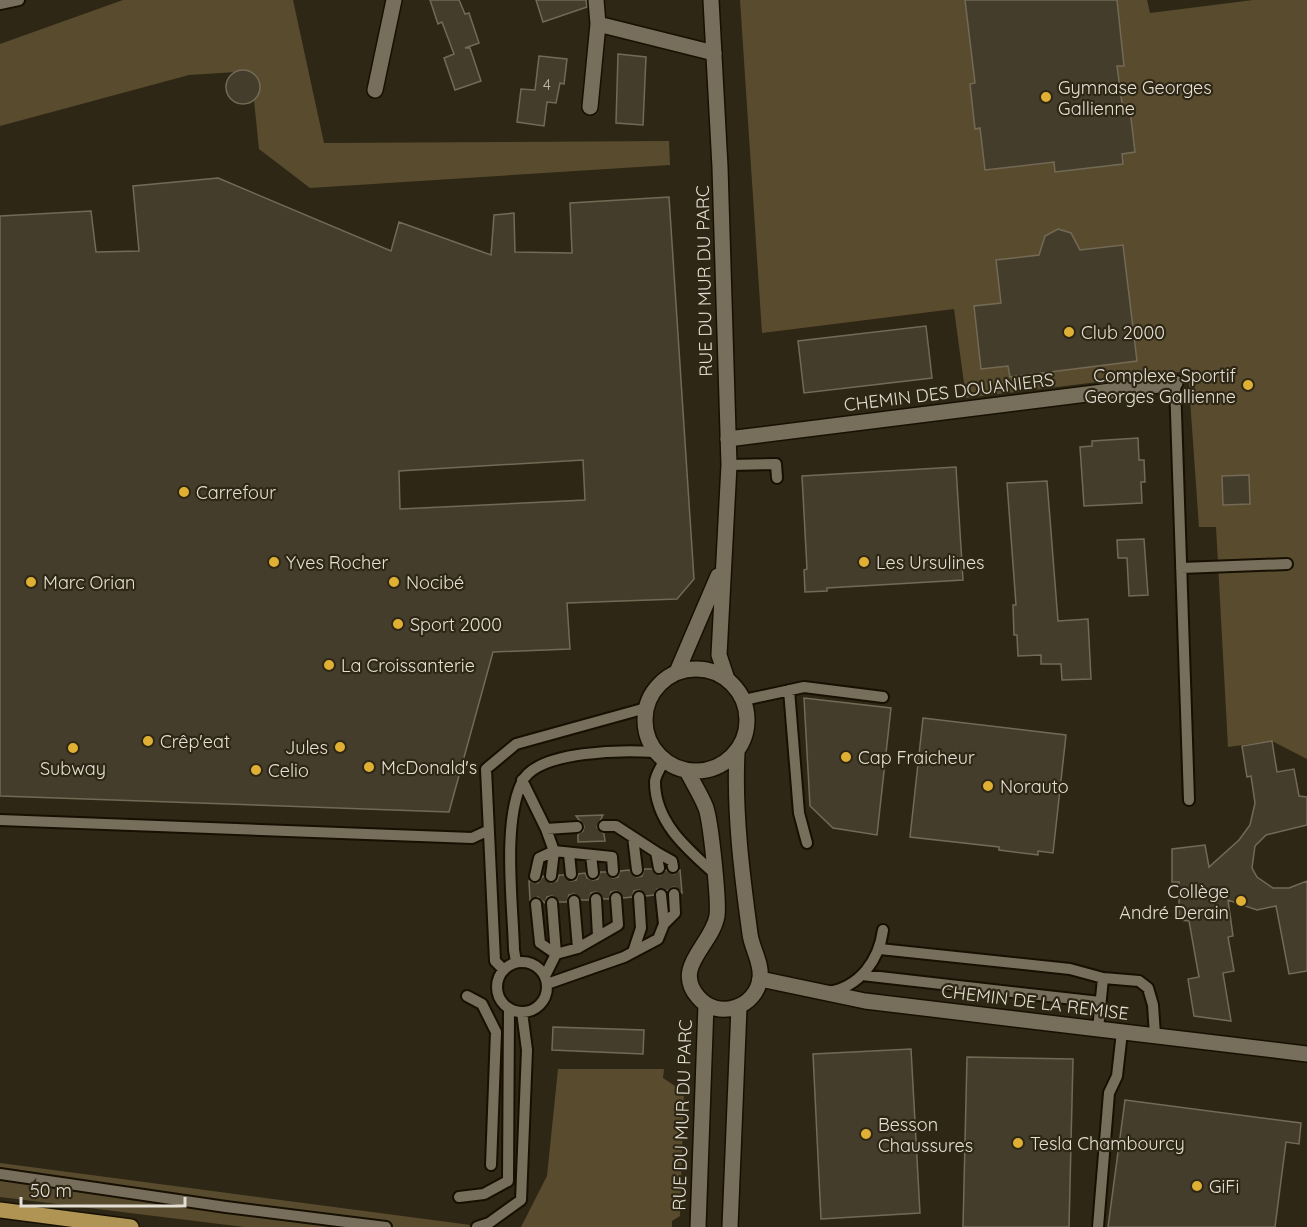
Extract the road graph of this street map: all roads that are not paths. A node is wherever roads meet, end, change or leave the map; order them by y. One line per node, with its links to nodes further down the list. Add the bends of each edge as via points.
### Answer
1 (19, 0): 5 (lane)
2 (394, 0): 8 (street)
3 (596, 0): 6 (street)
4 (711, 0): 7 (street, RUE DU MUR DU PARC)
5 (0, 4)
6 (598, 24): 7 (street); 9 (street)
7 (714, 53): 11 (street, RUE DU MUR DU PARC)
8 (375, 90)
9 (590, 107)
10 (1175, 383): 11 (street, CHEMIN DES DOUANIERS); 16 (lane)
11 (728, 439): 12 (street, RUE DU MUR DU PARC)
12 (729, 465): 13 (lane, via 776,464); 14 (street, RUE DU MUR DU PARC)
13 (777, 477)
14 (724, 562): 17 (street, RUE DU MUR DU PARC); 18 (street, RUE DU MUR DU PARC, via 719,655)
15 (1287, 564): 16 (lane)
16 (1181, 568): 27 (lane)
17 (678, 672): 18 (street, via 712,671); 22 (street, via 663,680)
18 (727, 679): 21 (street)
19 (789, 690): 20 (lane, via 804,687); 21 (lane); 34 (lane, via 799,813)
20 (883, 697)
21 (744, 700): 23 (street, via 747,727)
22 (646, 708): 24 (street, via 647,739); 32 (lane, via 516,744 486,769)
23 (737, 753): 25 (street, via 714,769); 67 (street, via 737,796 750,933)
24 (660, 757): 25 (street); 26 (lane, via 624,751 563,758 537,767); 44 (lane, via 654,780 660,808 670,829)
25 (687, 771): 44 (street, RUE DU MUR DU PARC, via 705,807)
26 (522, 780): 31 (lane); 63 (lane, via 512,818)
27 (1189, 800)
28 (0, 820): 32 (lane, via 472,838)
29 (604, 826): 33 (lane, via 616,825)
30 (577, 827): 31 (lane)
31 (546, 829): 35 (lane)
32 (487, 831): 64 (lane, via 495,961)
33 (633, 837): 36 (lane); 41 (lane)
34 (807, 843)
35 (554, 851): 37 (lane); 46 (lane, via 539,858); 47 (lane)
36 (656, 852): 39 (lane, via 672,861); 40 (lane)
37 (569, 854): 38 (lane); 45 (lane)
38 (591, 855): 42 (lane, via 612,857); 43 (lane)
39 (673, 867)
40 (659, 868)
41 (637, 870)
42 (613, 872)
43 (593, 873)
44 (714, 873): 72 (street, RUE DU MUR DU PARC, via 714,931 695,955 690,972 694,991)
45 (571, 874)
46 (535, 876)
47 (550, 876)
48 (674, 894): 56 (lane, via 675,913)
49 (661, 895): 56 (lane)
50 (639, 897): 61 (lane, via 641,928)
51 (616, 898): 58 (lane, via 618,925)
52 (596, 899): 58 (lane)
53 (574, 901): 59 (lane)
54 (552, 903): 62 (lane)
55 (536, 904): 62 (lane, via 540,943)
56 (664, 924): 61 (lane, via 658,939)
57 (883, 930): 60 (lane)
58 (598, 936): 59 (lane)
59 (578, 948): 62 (lane)
60 (880, 949): 65 (lane); 66 (lane, via 1070,969)
61 (633, 952): 68 (lane)
62 (556, 954): 68 (lane)
63 (516, 962): 64 (lane); 68 (lane, via 533,964)
64 (504, 970): 74 (lane, via 497,984 498,993)
65 (862, 975): 69 (lane, via 846,987); 71 (lane)
66 (1103, 978): 71 (lane); 78 (lane, via 1139,981 1148,988)
67 (760, 979): 69 (street, CHEMIN DE LA REMISE); 73 (street, via 755,993)
68 (546, 980): 75 (lane, via 547,993 538,1007)
69 (825, 992): 76 (street, CHEMIN DE LA REMISE, via 865,1001)
70 (467, 996): 80 (lane, via 482,1004 496,1032)
71 (1100, 1002): 76 (lane)
72 (706, 1004): 73 (street, RUE DU MUR DU PARC, via 722,1009); 87 (street, RUE DU MUR DU PARC)
73 (739, 1007): 88 (street)
74 (509, 1008): 75 (lane); 82 (lane, via 508,1181 484,1194)
75 (522, 1012): 86 (lane, via 527,1050 521,1200)
76 (1098, 1029): 77 (street, CHEMIN DE LA REMISE)
77 (1122, 1032): 78 (street, CHEMIN DE LA REMISE); 89 (lane, via 1117,1076 1109,1093)
78 (1155, 1035): 79 (street, CHEMIN DE LA REMISE)
79 (1307, 1054)
80 (491, 1165)
81 (0, 1174): 85 (lane)
82 (459, 1197)
83 (0, 1210): 84 (main road)
84 (131, 1227)
85 (386, 1227)
86 (477, 1227)
87 (698, 1227)
88 (730, 1227)
89 (1098, 1227)

